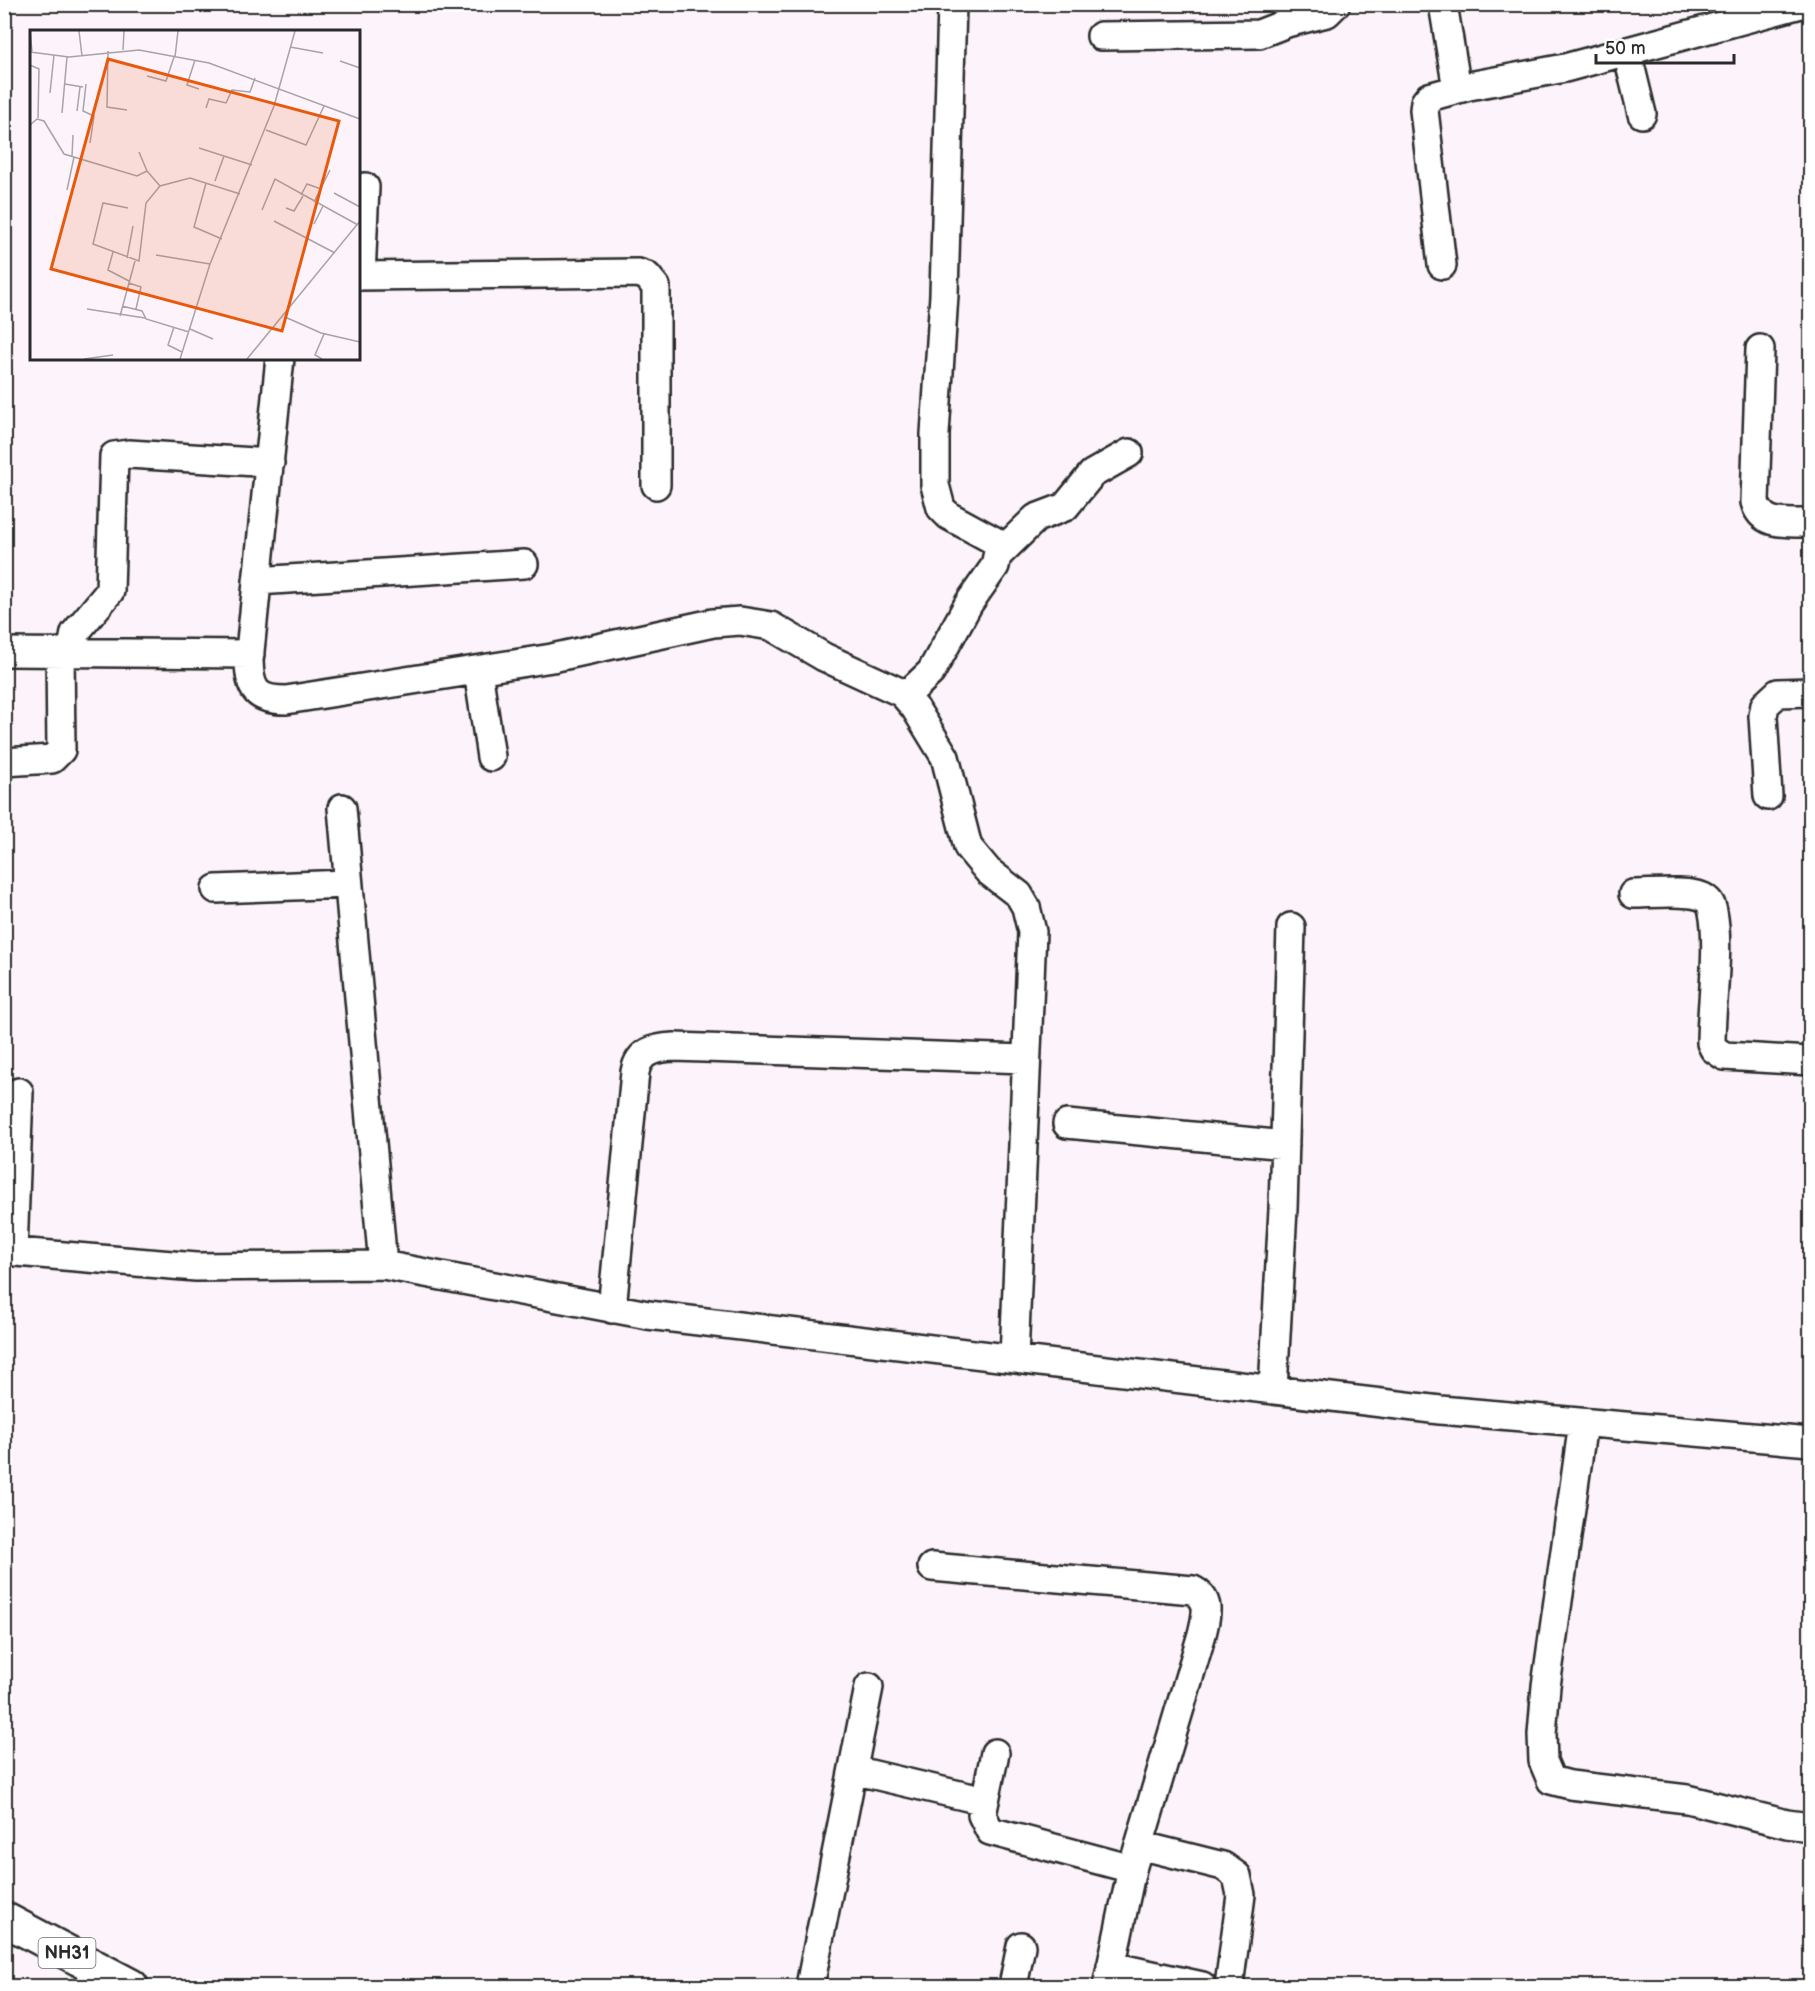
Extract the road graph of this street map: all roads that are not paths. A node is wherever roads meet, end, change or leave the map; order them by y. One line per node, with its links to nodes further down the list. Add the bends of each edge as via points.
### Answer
1 (952, 4): 18 (street, via 935,485 941,507 949,516 995,541)
2 (1336, 4): 5 (street, via 1327,13 1259,34)
3 (1443, 4): 7 (street)
4 (1801, 4): 6 (street)
5 (1101, 36)
6 (1627, 52): 7 (street); 8 (street)
7 (1457, 89): 10 (street, via 1429,97 1424,110)
8 (1642, 114)
9 (365, 187): 11 (street)
10 (1442, 265)
11 (360, 276): 16 (street, via 638,273 647,276 656,287)
12 (1760, 350): 17 (street, via 1755,502 1765,519)
13 (280, 360): 15 (street)
14 (1129, 453): 18 (street, via 1092,474 1065,507 1036,518)
15 (270, 464): 20 (street); 22 (street, via 114,456 110,591 75,633)
16 (656, 485)
17 (1810, 523)
18 (999, 554): 26 (street, via 931,672 913,689)
19 (524, 564): 20 (street)
20 (257, 581): 23 (street)
21 (4, 652): 22 (street)
22 (66, 652): 23 (street); 28 (street, via 61,750 52,759)
23 (250, 654): 24 (street, via 253,687 270,700)
24 (478, 671): 26 (street, via 713,623 758,622); 27 (street)
25 (1810, 692): 29 (street, via 1778,693 1765,705)
26 (902, 693): 35 (street, via 945,757 968,848 988,871 1011,886 1026,907 1032,932)
27 (491, 757)
28 (4, 762)
29 (1768, 796)
30 (342, 808): 31 (street)
31 (348, 884): 32 (street); 41 (street)
32 (216, 889)
33 (1633, 894): 36 (street, via 1692,895 1710,903 1714,1049 1724,1056)
34 (1291, 927): 39 (street)
35 (1026, 1059): 42 (street, via 674,1047 644,1054 637,1061 635,1072); 43 (street)
36 (1810, 1061)
37 (19, 1092): 40 (street)
38 (1067, 1124): 39 (street)
39 (1285, 1145): 44 (street)
40 (9, 1251): 41 (street, via 196,1267)
41 (383, 1265): 42 (street)
42 (612, 1309): 43 (street)
43 (1014, 1358): 44 (street)
44 (1273, 1389): 45 (street)
45 (1583, 1423): 46 (street); 52 (street, via 1546,1686 1542,1734 1546,1771 1551,1780 1687,1799)
46 (1810, 1442)
47 (932, 1567): 53 (street, via 1193,1590 1206,1602 1207,1615)
48 (869, 1687): 50 (street)
49 (995, 1754): 51 (street)
50 (853, 1770): 51 (street); 58 (street)
51 (985, 1801): 53 (street, via 982,1815 990,1831)
52 (1810, 1827)
53 (1136, 1857): 56 (street); 61 (street, via 1223,1866 1237,1876 1241,1896)
54 (4, 1919): 57 (highway, NH31)
55 (1021, 1946): 59 (street)
56 (1109, 1976): 60 (street)
57 (121, 1984)
58 (810, 1986)
59 (1013, 1986)
60 (1202, 1986)
61 (1229, 1986)

